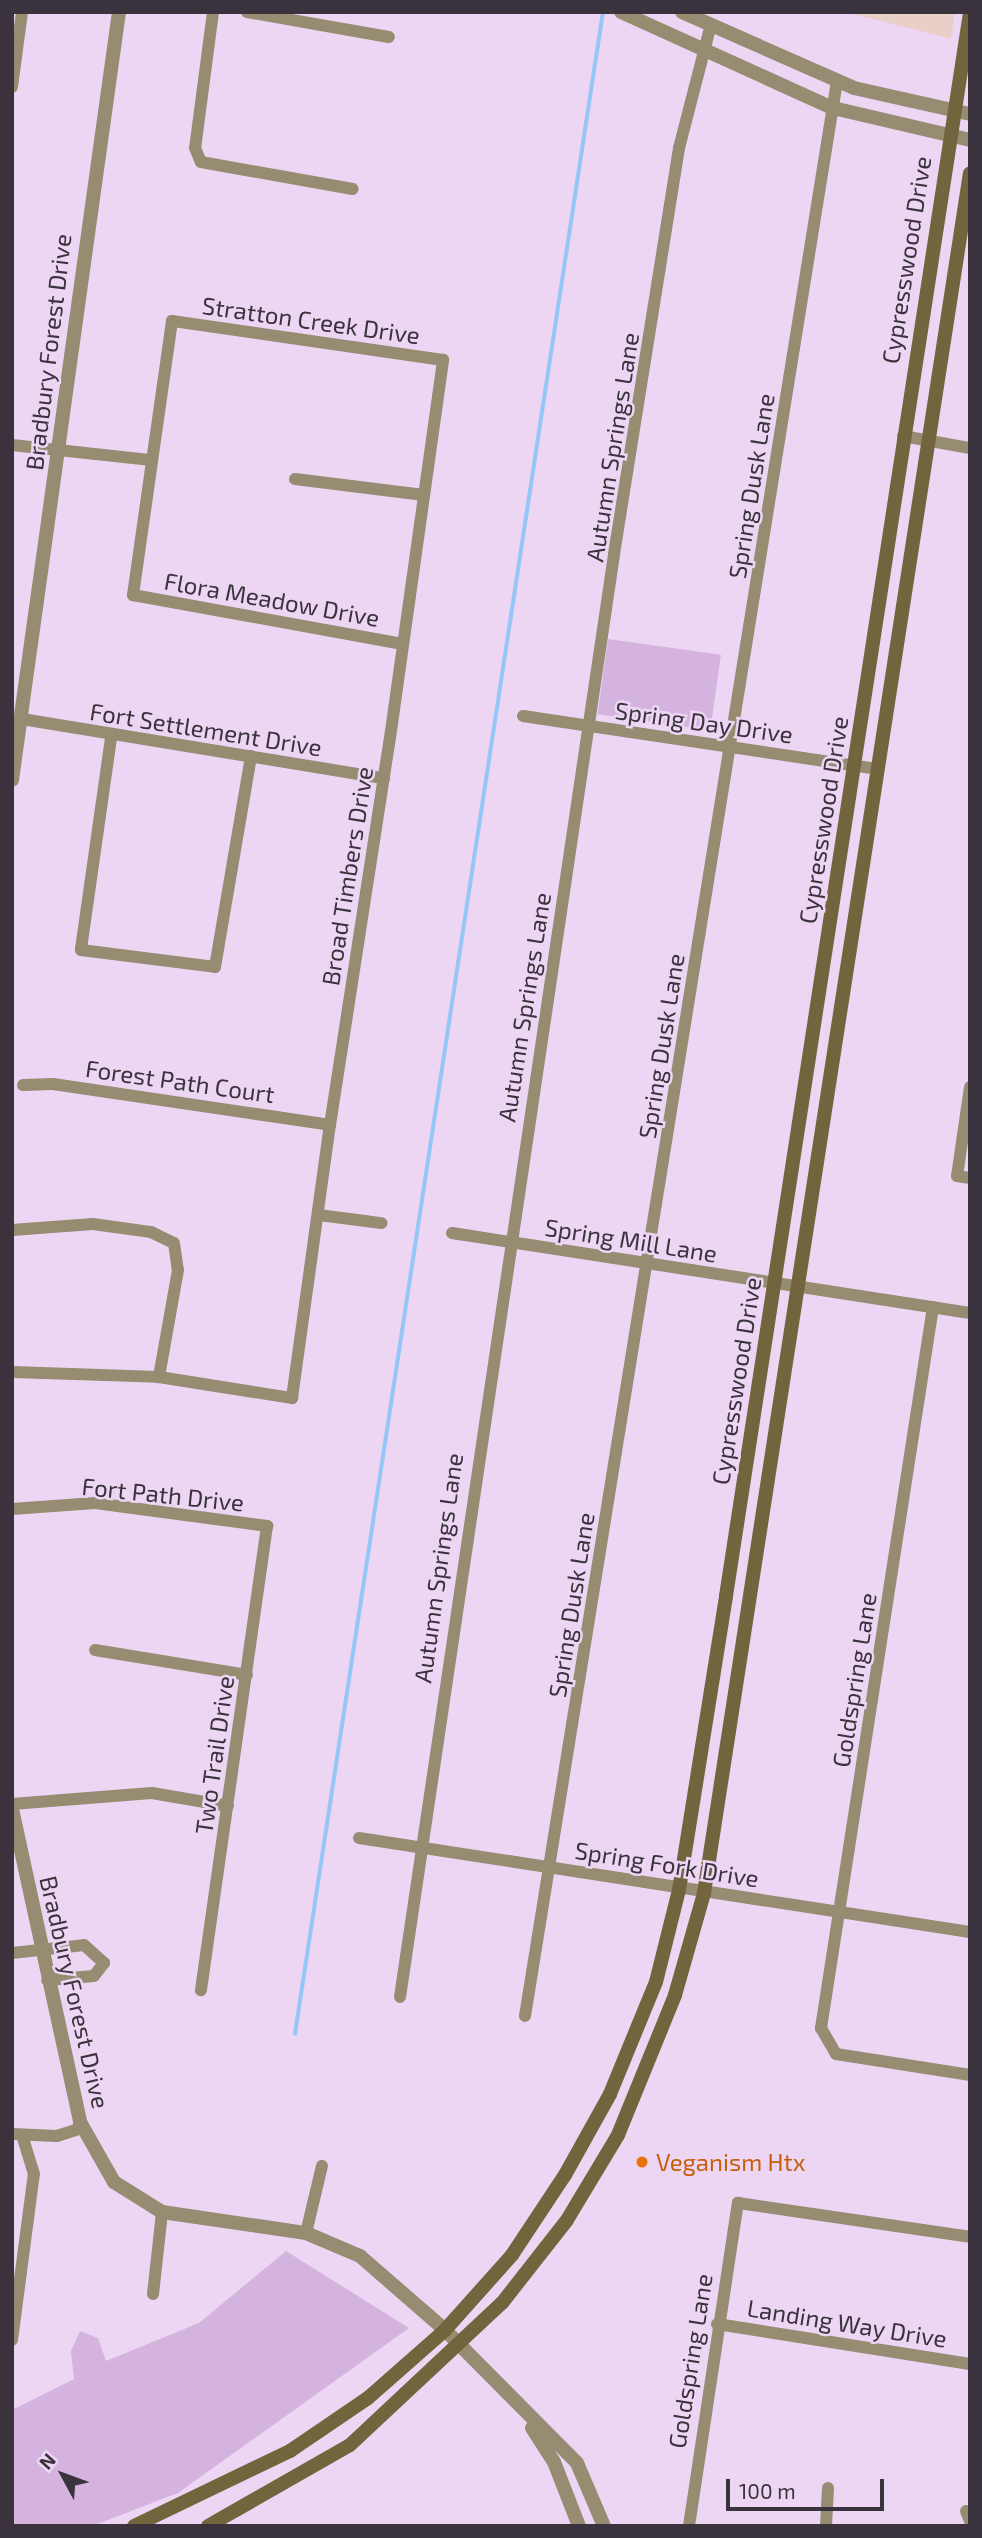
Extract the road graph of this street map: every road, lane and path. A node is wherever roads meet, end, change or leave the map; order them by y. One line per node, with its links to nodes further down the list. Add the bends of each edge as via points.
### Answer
1 (22, 12): 12 (street)
2 (119, 12): 25 (street, Bradbury Forest Drive)
3 (213, 12): 19 (street, via 195,148 201,162)
4 (247, 12): 9 (street)
5 (621, 12): 10 (street)
6 (682, 12): 8 (street)
7 (970, 12): 14 (main road, Cypresswood Drive)
8 (710, 28): 10 (street, Autumn Springs Lane); 11 (street)
9 (389, 37)
10 (703, 53): 13 (street); 32 (street, Autumn Springs Lane, via 679,148)
11 (838, 82): 13 (street, Spring Dusk Lane); 14 (street)
12 (12, 88)
13 (833, 108): 16 (street); 34 (street, Spring Dusk Lane)
14 (953, 111): 15 (street); 16 (main road, Cypresswood Drive)
15 (970, 114)
16 (948, 136): 17 (street); 21 (main road, Cypresswood Drive)
17 (970, 140)
18 (970, 173): 22 (main road, Cypresswood Drive)
19 (353, 189)
20 (443, 360): 26 (street, Stratton Creek Drive, via 173,321); 28 (street, Broad Timbers Drive)
21 (903, 436): 22 (street); 36 (main road, Cypresswood Drive)
22 (929, 441): 24 (street); 37 (main road, Cypresswood Drive)
23 (12, 445): 25 (street)
24 (970, 447)
25 (60, 450): 26 (street); 31 (street, Bradbury Forest Drive)
26 (149, 460): 29 (street, Flora Meadow Drive, via 133,595)
27 (295, 479): 28 (street)
28 (424, 495): 29 (street, Broad Timbers Drive)
29 (403, 644): 38 (street, Broad Timbers Drive)
30 (523, 716): 32 (street, Spring Day Drive)
31 (22, 719): 33 (street, Fort Settlement Drive); 39 (street, Bradbury Forest Drive)
32 (587, 727): 34 (street, Spring Day Drive); 50 (street, Autumn Springs Lane)
33 (111, 737): 35 (street, Fort Settlement Drive); 35 (street, via 81,950 215,967)
34 (731, 745): 36 (street, Spring Day Drive); 51 (street, Spring Dusk Lane)
35 (250, 757): 38 (street, Fort Settlement Drive)
36 (855, 766): 37 (street, Spring Day Drive); 40 (main road, Cypresswood Drive)
37 (878, 769): 41 (main road, Cypresswood Drive)
38 (384, 778): 44 (street, Broad Timbers Drive)
39 (12, 780)
40 (814, 1026): 41 (main road); 52 (main road, Cypresswood Drive)
41 (839, 1029): 53 (main road, Cypresswood Drive)
42 (23, 1085): 44 (street, Forest Path Court, via 53,1084)
43 (970, 1087): 45 (street)
44 (330, 1125): 46 (street, Broad Timbers Drive)
45 (963, 1177)
46 (319, 1215): 47 (street); 57 (street, Broad Timbers Drive, via 292,1398)
47 (381, 1223)
48 (12, 1230): 57 (street, via 93,1224 151,1232 174,1243 178,1270)
49 (452, 1233): 50 (street, Spring Mill Lane)
50 (509, 1242): 51 (street, Spring Mill Lane); 68 (street, Autumn Springs Lane)
51 (647, 1263): 52 (street, Spring Mill Lane); 69 (street, Spring Dusk Lane)
52 (773, 1286): 53 (street, Spring Mill Lane); 60 (main road, Cypresswood Drive)
53 (798, 1290): 54 (street, Spring Mill Lane); 61 (main road, Cypresswood Drive)
54 (933, 1307): 55 (street, Spring Mill Lane); 72 (street, Goldspring Lane)
55 (970, 1313)
56 (12, 1373): 57 (street)
57 (159, 1377)
58 (12, 1509): 59 (street, Fort Path Drive, via 96,1503)
59 (267, 1526): 63 (street, Two Trail Drive)
60 (726, 1596): 61 (main road); 70 (main road, Cypresswood Drive)
61 (750, 1600): 71 (main road, Cypresswood Drive)
62 (95, 1650): 63 (street)
63 (247, 1675): 65 (street, Two Trail Drive)
64 (12, 1804): 65 (street, via 152,1793)
65 (228, 1806): 77 (street, Two Trail Drive)
66 (12, 1809): 74 (street, Bradbury Forest Drive)
67 (359, 1838): 68 (street, Spring Fork Drive)
68 (419, 1847): 69 (street, Spring Fork Drive); 78 (street, Autumn Springs Lane)
69 (550, 1867): 70 (street, Spring Fork Drive); 79 (street, Spring Dusk Lane)
70 (679, 1890): 71 (street, Spring Fork Drive); 82 (main road, Cypresswood Drive, via 656,1982)
71 (704, 1893): 72 (street, Spring Fork Drive); 84 (main road, Cypresswood Drive, via 667,2021)
72 (839, 1911): 73 (street, Spring Fork Drive); 80 (street, Goldspring Lane, via 821,2028 836,2054)
73 (969, 1929)
74 (41, 1951): 75 (street); 76 (street, Bradbury Forest Drive); 76 (street, via 84,1945 104,1963 94,1976)
75 (12, 1953)
76 (47, 1980): 81 (street, Bradbury Forest Drive)
77 (201, 1990)
78 (400, 1997)
79 (525, 2016)
80 (970, 2075)
81 (79, 2122): 83 (street, via 78,2129 57,2136); 86 (street, Bradbury Forest Drive, via 114,2182)
82 (593, 2128): 84 (main road); 91 (main road, Cypresswood Drive, via 512,2255)
83 (17, 2135): 92 (street, via 34,2174)
84 (615, 2139): 93 (main road, Cypresswood Drive, via 547,2249)
85 (322, 2166): 87 (street)
86 (162, 2212): 87 (street, Bradbury Forest Drive); 89 (street)
87 (306, 2233): 91 (street, Bradbury Forest Drive, via 359,2256)
88 (970, 2237): 90 (street, Goldspring Lane, via 738,2203)
89 (153, 2294)
90 (717, 2323): 94 (street, Landing Way Drive); 103 (street, Goldspring Lane)
91 (445, 2330): 93 (street, Bradbury Forest Drive); 96 (main road, Cypresswood Drive, via 368,2398)
92 (12, 2340)
93 (460, 2348): 95 (street, Bradbury Forest Drive); 97 (main road, Cypresswood Drive, via 350,2445)
94 (970, 2364)
95 (523, 2415): 101 (street, via 554,2462); 102 (street, via 577,2463)
96 (290, 2451): 97 (main road); 99 (main road, Cypresswood Drive)
97 (301, 2475): 100 (main road, Cypresswood Drive)
98 (828, 2488): 104 (street)
99 (134, 2526)
100 (208, 2526)
101 (579, 2526)
102 (604, 2526)
103 (688, 2526)
104 (826, 2526)

